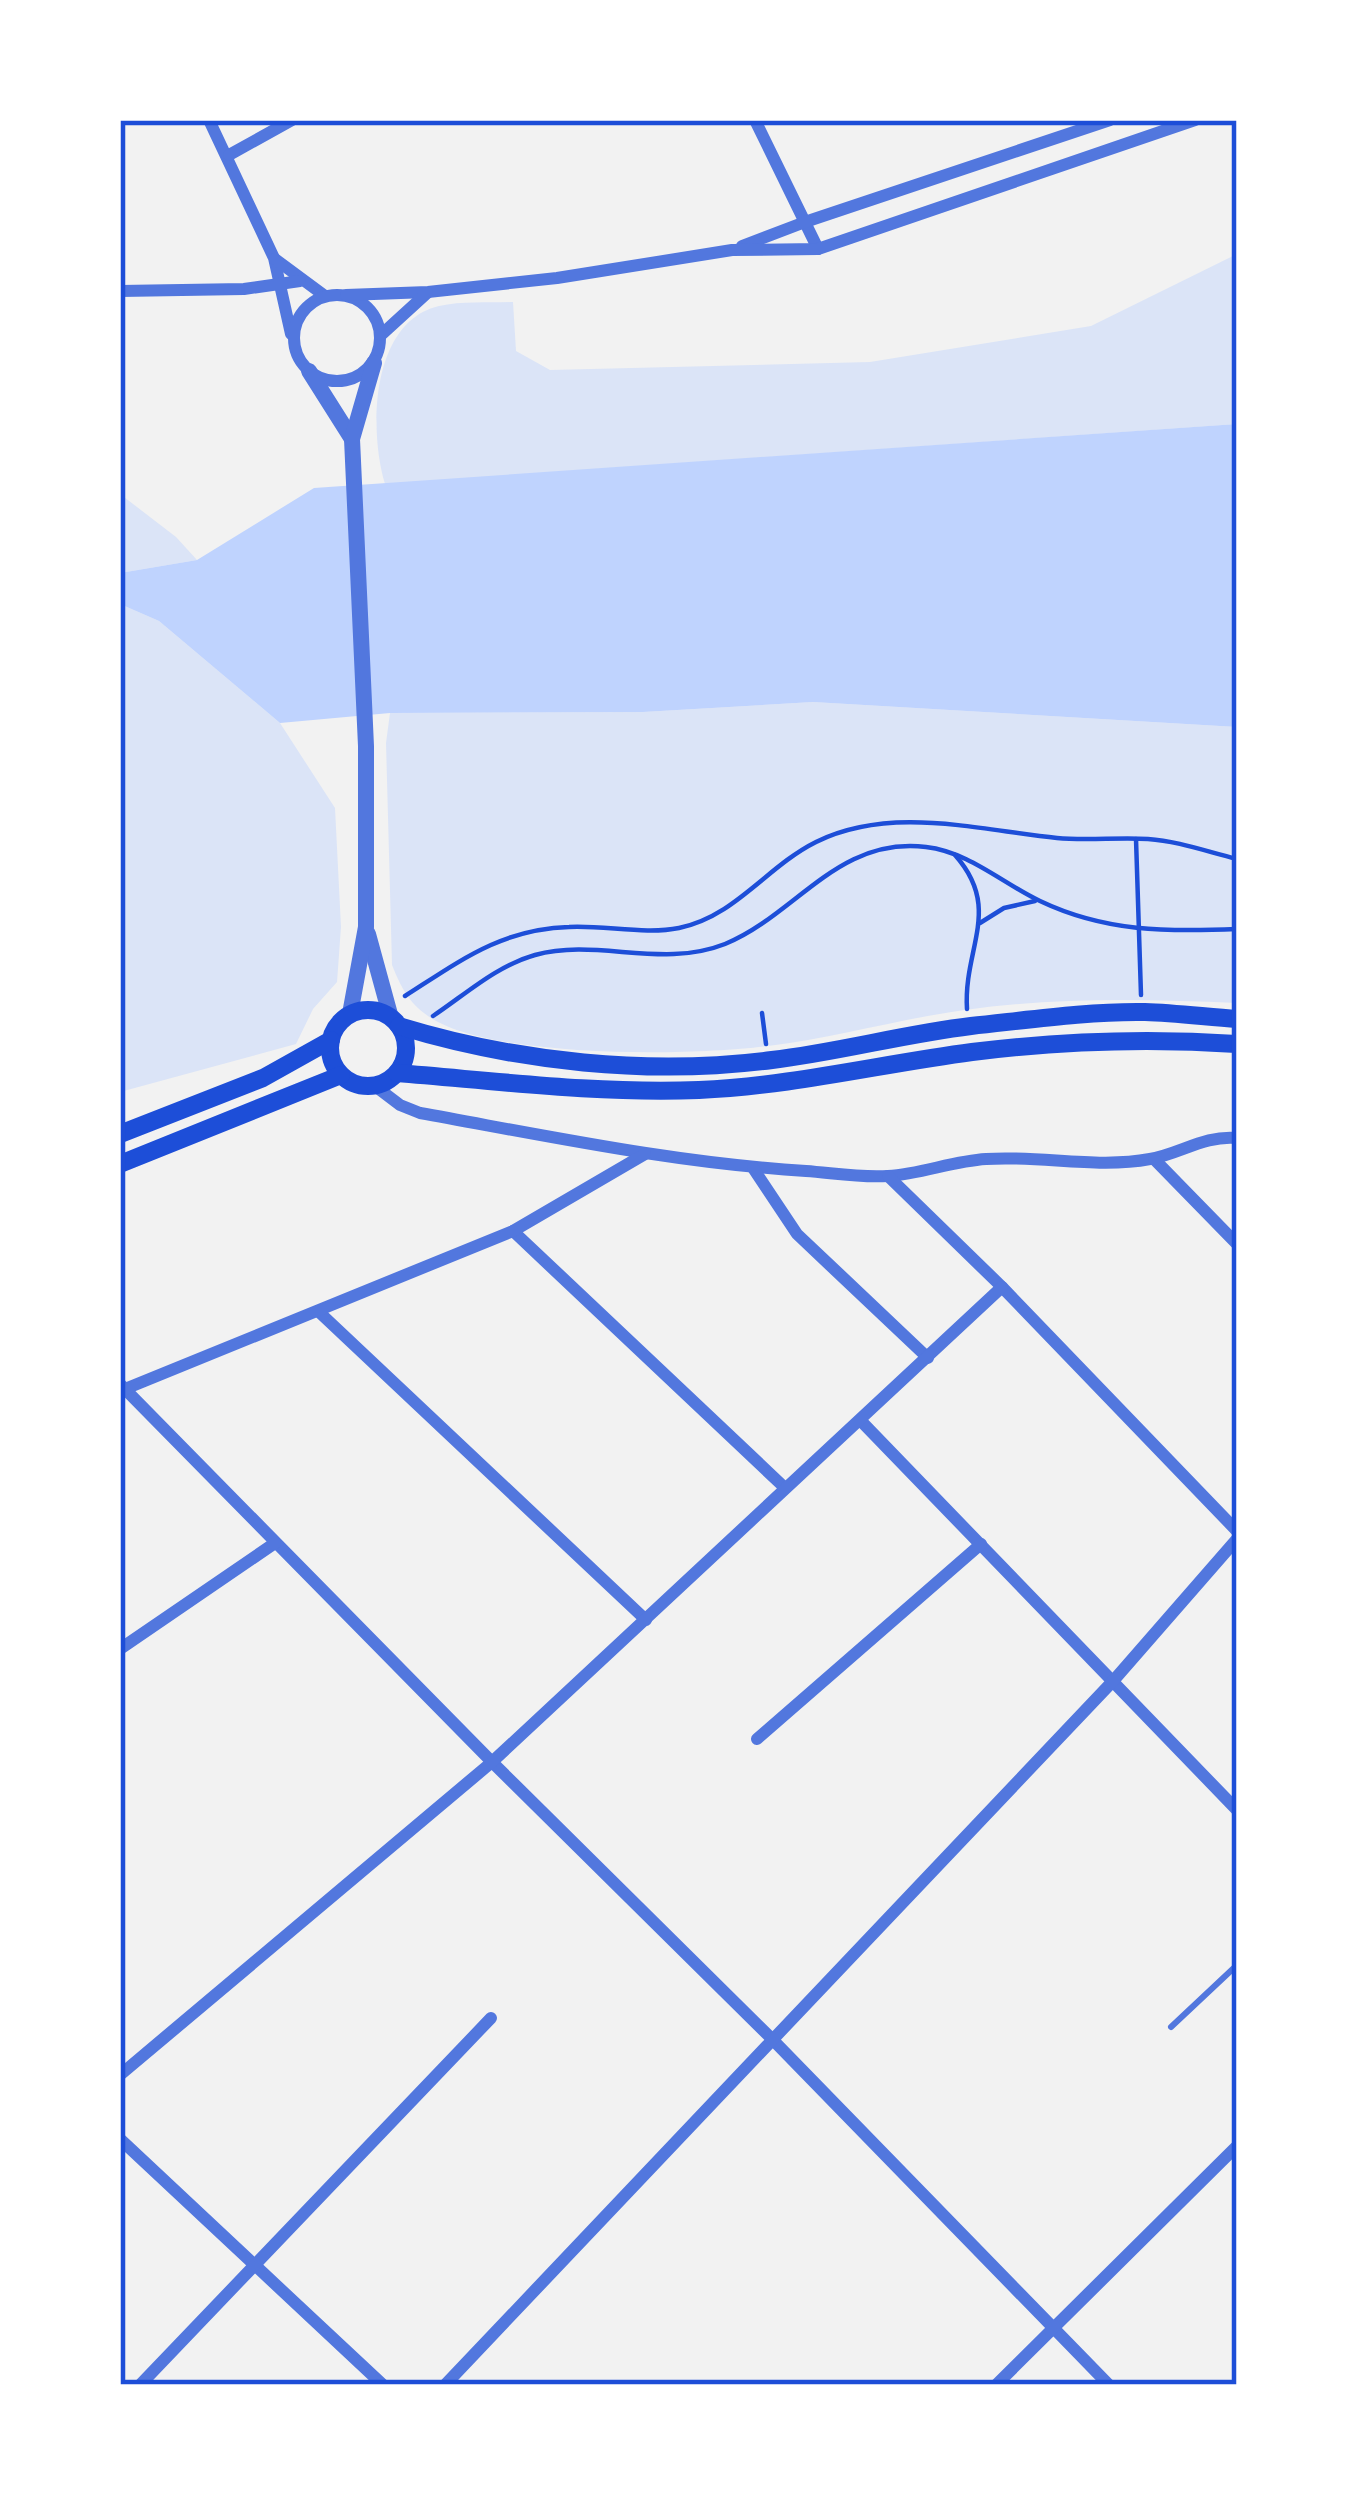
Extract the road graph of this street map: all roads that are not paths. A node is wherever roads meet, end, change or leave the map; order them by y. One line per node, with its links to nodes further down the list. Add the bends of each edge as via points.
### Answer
1 (209, 120): 6 (street)
2 (292, 120): 6 (street)
3 (755, 120): 7 (street)
4 (1110, 120): 7 (street)
5 (1195, 120): 8 (street)
6 (229, 155): 10 (street)
7 (805, 222): 8 (street); 9 (street)
8 (818, 249): 9 (street)
9 (732, 250): 14 (street)
10 (274, 258): 11 (street); 12 (street)
11 (300, 281): 12 (street); 16 (street)
12 (280, 286): 13 (street); 18 (street)
13 (120, 291)
14 (428, 292): 15 (street); 17 (street)
15 (346, 295): 16 (street); 17 (street, via 370,309)
16 (325, 296): 18 (street, via 303,310)
17 (381, 335): 19 (street)
18 (295, 347): 20 (street)
19 (374, 363): 20 (street, via 336,382); 21 (street)
20 (309, 371): 21 (street)
21 (353, 447): 22 (street)
22 (366, 927): 23 (street); 25 (street)
23 (350, 1014): 25 (main road, via 371,1010); 26 (main road)
24 (1237, 1018): 25 (main road, via 1142,1012 968,1026 695,1066 461,1045)
25 (395, 1022): 28 (main road, via 406,1050)
26 (331, 1040): 29 (main road); 31 (main road, via 263,1078)
27 (1237, 1044): 28 (main road, via 1152,1038 973,1052 699,1090)
28 (397, 1073): 30 (main road)
29 (341, 1075): 30 (main road); 35 (main road)
30 (375, 1086): 33 (street, via 419,1112)
31 (120, 1134)
32 (1237, 1138): 34 (street, via 1188,1144)
33 (645, 1154): 36 (street); 38 (street)
34 (1154, 1159): 37 (street, via 982,1159); 39 (street)
35 (120, 1164)
36 (753, 1168): 37 (street); 42 (street, via 797,1234)
37 (888, 1176): 40 (street)
38 (513, 1231): 41 (street); 45 (street)
39 (1237, 1244)
40 (1002, 1287): 42 (street); 46 (street)
41 (318, 1311): 43 (street); 49 (street)
42 (928, 1358): 44 (street)
43 (121, 1388): 47 (street)
44 (861, 1421): 45 (street); 48 (street)
45 (784, 1487): 49 (street)
46 (1237, 1535): 51 (street)
47 (275, 1544): 50 (street); 53 (street)
48 (981, 1544): 51 (street); 52 (street)
49 (646, 1620): 53 (street)
50 (120, 1649)
51 (1114, 1679): 54 (street); 58 (street)
52 (758, 1738)
53 (492, 1762): 58 (street); 59 (street)
54 (1237, 1810)
55 (1237, 1965): 57 (lane)
56 (491, 2018): 62 (street)
57 (1172, 2027)
58 (771, 2038): 63 (street); 66 (street)
59 (120, 2075)
60 (120, 2139): 62 (street)
61 (1237, 2146): 63 (street)
62 (256, 2266): 64 (street); 65 (street)
63 (1054, 2328): 67 (street); 68 (street)
64 (140, 2385)
65 (383, 2385)
66 (445, 2385)
67 (996, 2385)
68 (1109, 2385)

